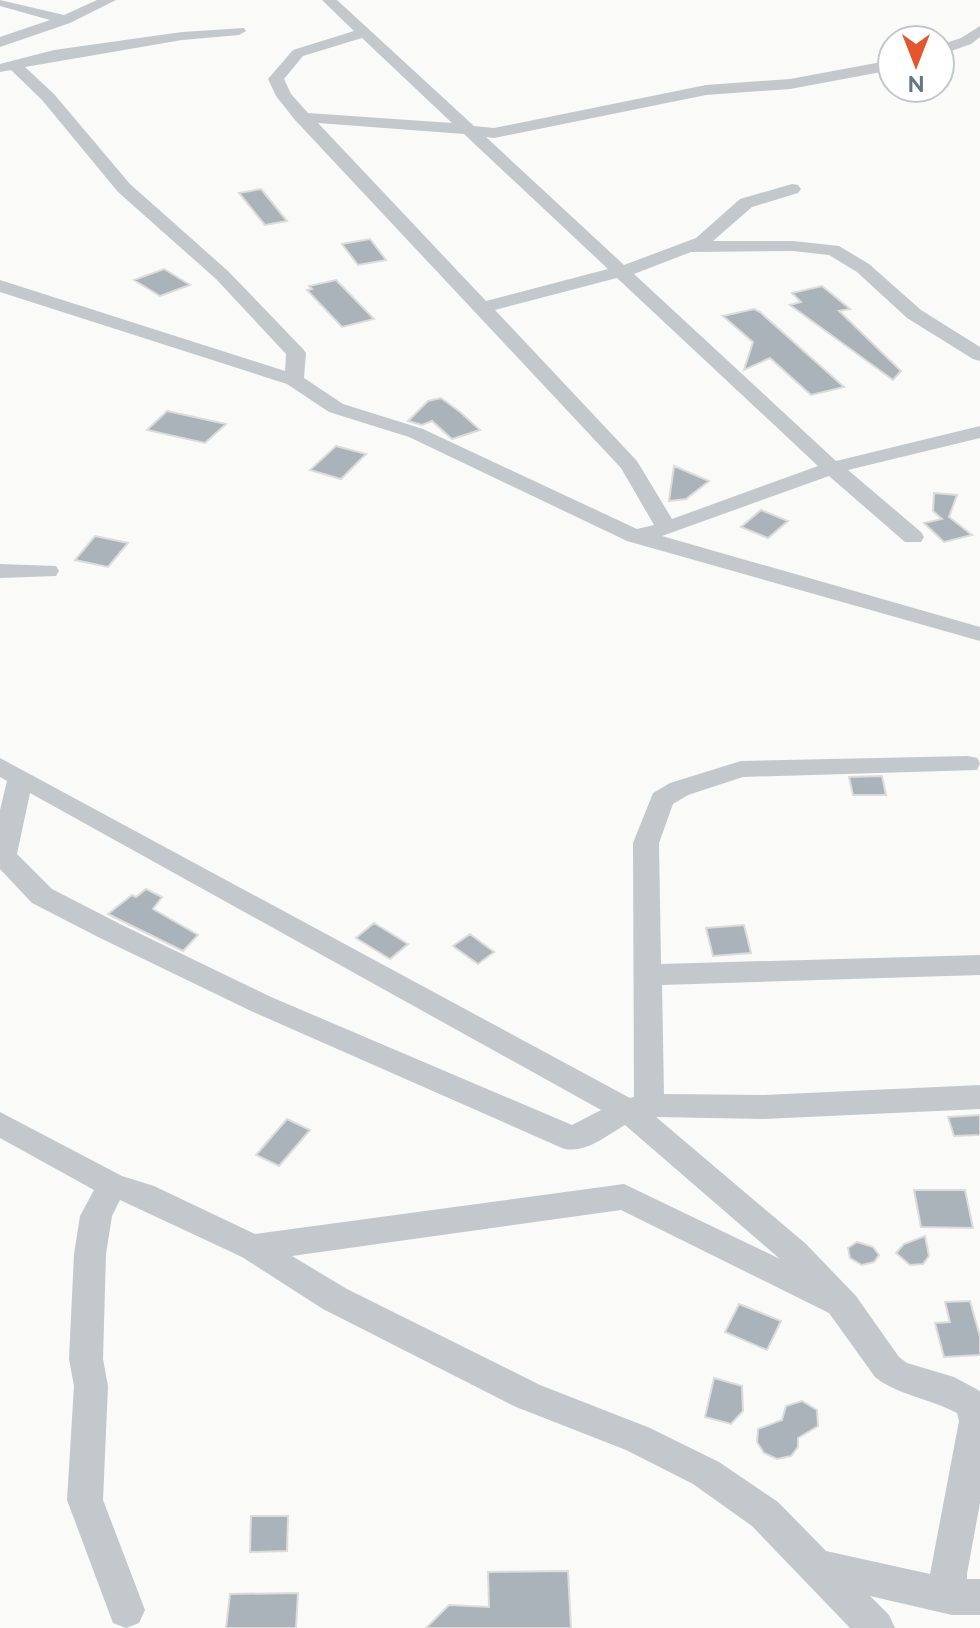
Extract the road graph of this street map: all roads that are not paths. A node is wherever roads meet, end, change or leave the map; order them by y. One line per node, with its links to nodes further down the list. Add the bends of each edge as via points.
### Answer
1 (109, 0): 4 (street)
2 (329, 0): 7 (street)
3 (0, 2): 4 (street)
4 (65, 20): 8 (street)
5 (980, 30): 9 (street)
6 (239, 31): 10 (street, via 54,55)
7 (364, 33): 12 (street, via 298,53 279,73 278,85); 13 (street)
8 (0, 42)
9 (956, 44)
10 (8, 67): 20 (street, via 48,97 124,188 222,275 296,353)
11 (876, 68): 13 (street, via 790,84 706,90 494,133)
12 (301, 117): 13 (street); 18 (street)
13 (468, 132): 16 (street)
14 (792, 189): 15 (street, via 746,203)
15 (690, 247): 16 (street); 19 (street, via 833,250 863,268 914,314)
16 (623, 271): 18 (street); 22 (street)
17 (0, 286): 20 (street)
18 (481, 308): 23 (street, via 630,465)
19 (980, 355)
20 (294, 380): 24 (street, via 336,408 416,433)
21 (980, 432): 22 (street)
22 (832, 468): 23 (street); 25 (street)
23 (667, 528): 24 (street)
24 (635, 536): 28 (street)
25 (913, 537)
26 (0, 571): 27 (street)
27 (48, 571)
28 (980, 634)
29 (968, 764): 32 (street, via 741,769 662,799 646,843)
30 (10, 772): 34 (street); 34 (street, via 3,856 42,896 261,1004 573,1139)
31 (980, 965): 32 (street)
32 (648, 975): 34 (street)
33 (980, 1097): 34 (street)
34 (638, 1108): 38 (street, via 795,1253)
35 (0, 1124): 36 (street)
36 (112, 1185): 37 (street); 42 (street, via 96,1216 90,1254 85,1500)
37 (253, 1248): 38 (street, via 624,1197); 40 (street, via 335,1299 528,1396 638,1439 706,1473 765,1514)
38 (844, 1306): 39 (street, via 897,1375)
39 (976, 1403): 41 (street, via 948,1579)
40 (817, 1566): 41 (street); 43 (street)
41 (966, 1597)
42 (126, 1610)
43 (876, 1628)

